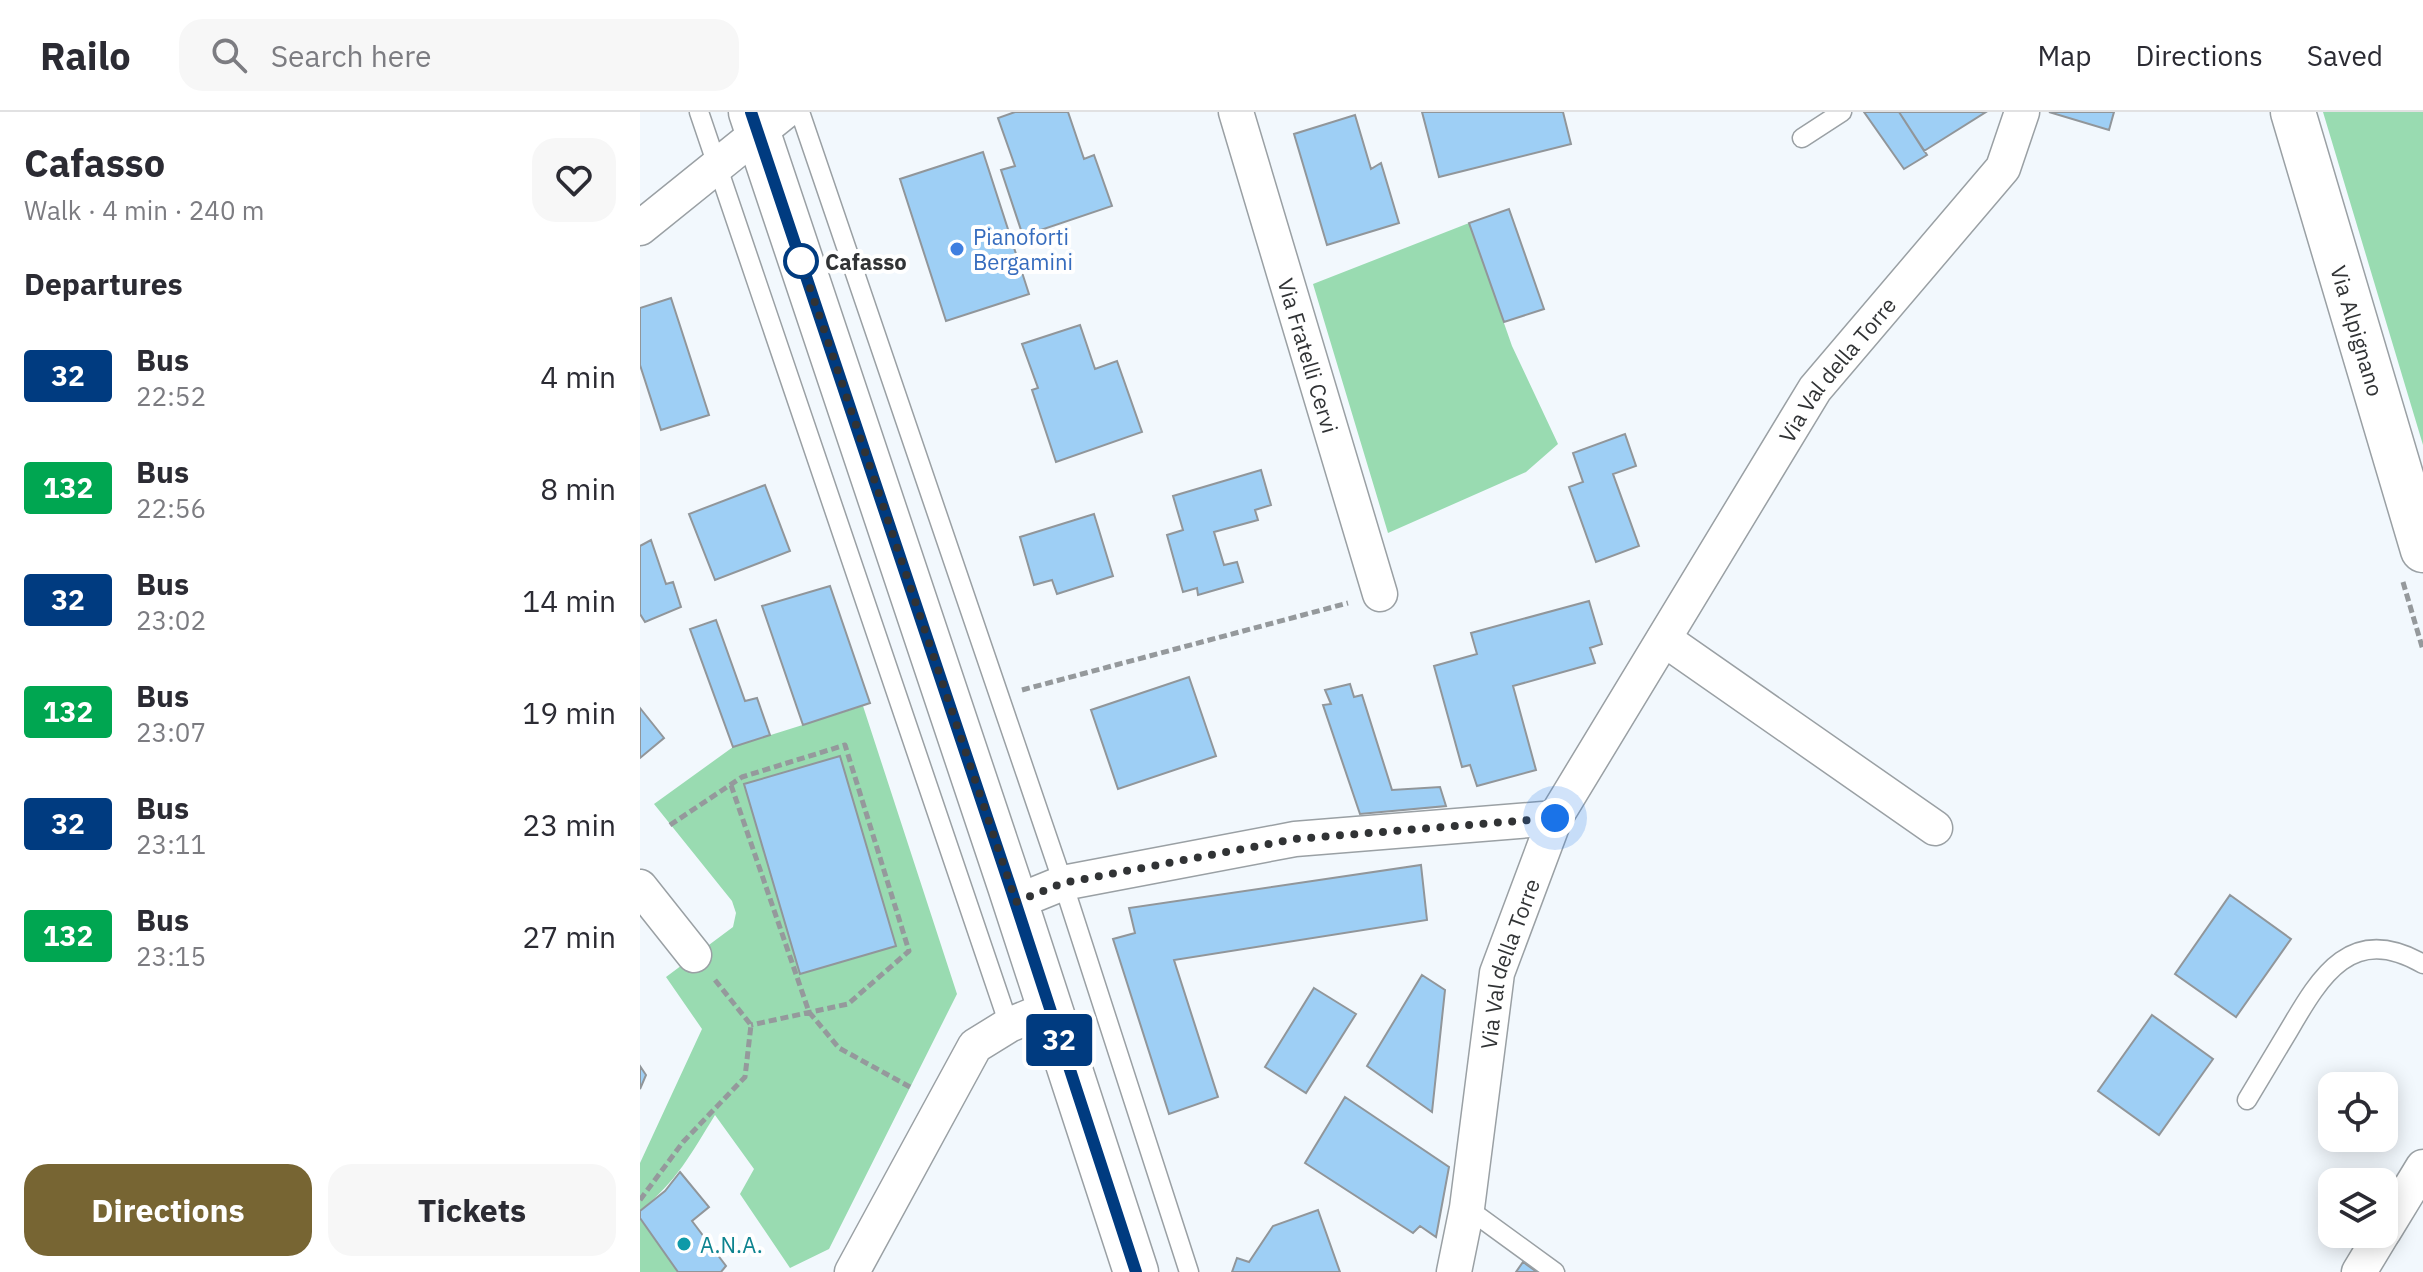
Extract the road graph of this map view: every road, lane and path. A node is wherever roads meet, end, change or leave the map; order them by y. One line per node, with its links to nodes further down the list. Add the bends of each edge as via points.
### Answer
1 (699, 112): 9 (lane)
2 (800, 112): 14 (lane)
3 (1842, 112): 8 (lane)
4 (2022, 112): 13 (street, Via Val della Torre, via 2003,168 1815,389)
5 (2293, 112): 11 (main road, Via Alpignano)
6 (1243, 113): 12 (street, Via Fratelli Cervi)
7 (765, 119): 9 (street); 21 (main road)
8 (1802, 138)
9 (717, 166): 10 (street); 27 (lane)
10 (640, 228)
11 (2423, 550)
12 (1380, 594): 14 (path)
13 (1664, 639): 16 (street, Via Val della Torre); 18 (street)
14 (999, 696): 19 (lane)
15 (731, 785): 17 (path); 25 (path); 25 (path, via 845,745 909,951 848,1004)
16 (1555, 818): 19 (street, via 1295,839); 32 (street, Via Val della Torre, via 1497,973)
17 (670, 825)
18 (1935, 828)
19 (1063, 883): 21 (street); 37 (lane)
20 (640, 887): 22 (street)
21 (1016, 902): 24 (main road)
22 (694, 955): 26 (path)
23 (2423, 964): 29 (lane, via 2376,949 2349,955 2316,983)
24 (1048, 1009): 27 (street); 36 (main road)
25 (809, 1012): 26 (path); 28 (path, via 839,1048)
26 (751, 1025): 31 (path, via 745,1077 683,1142)
27 (1009, 1025): 35 (street, via 975,1046)
28 (910, 1087)
29 (2247, 1100)
30 (2423, 1167): 33 (street)
31 (640, 1200)
32 (1467, 1208): 38 (street, Via Val della Torre); 39 (lane)
33 (2398, 1208)
34 (2373, 1248): 40 (street)
35 (852, 1272)
36 (1136, 1272)
37 (1189, 1272)
38 (1454, 1272)
39 (1555, 1272)
40 (2359, 1272)

